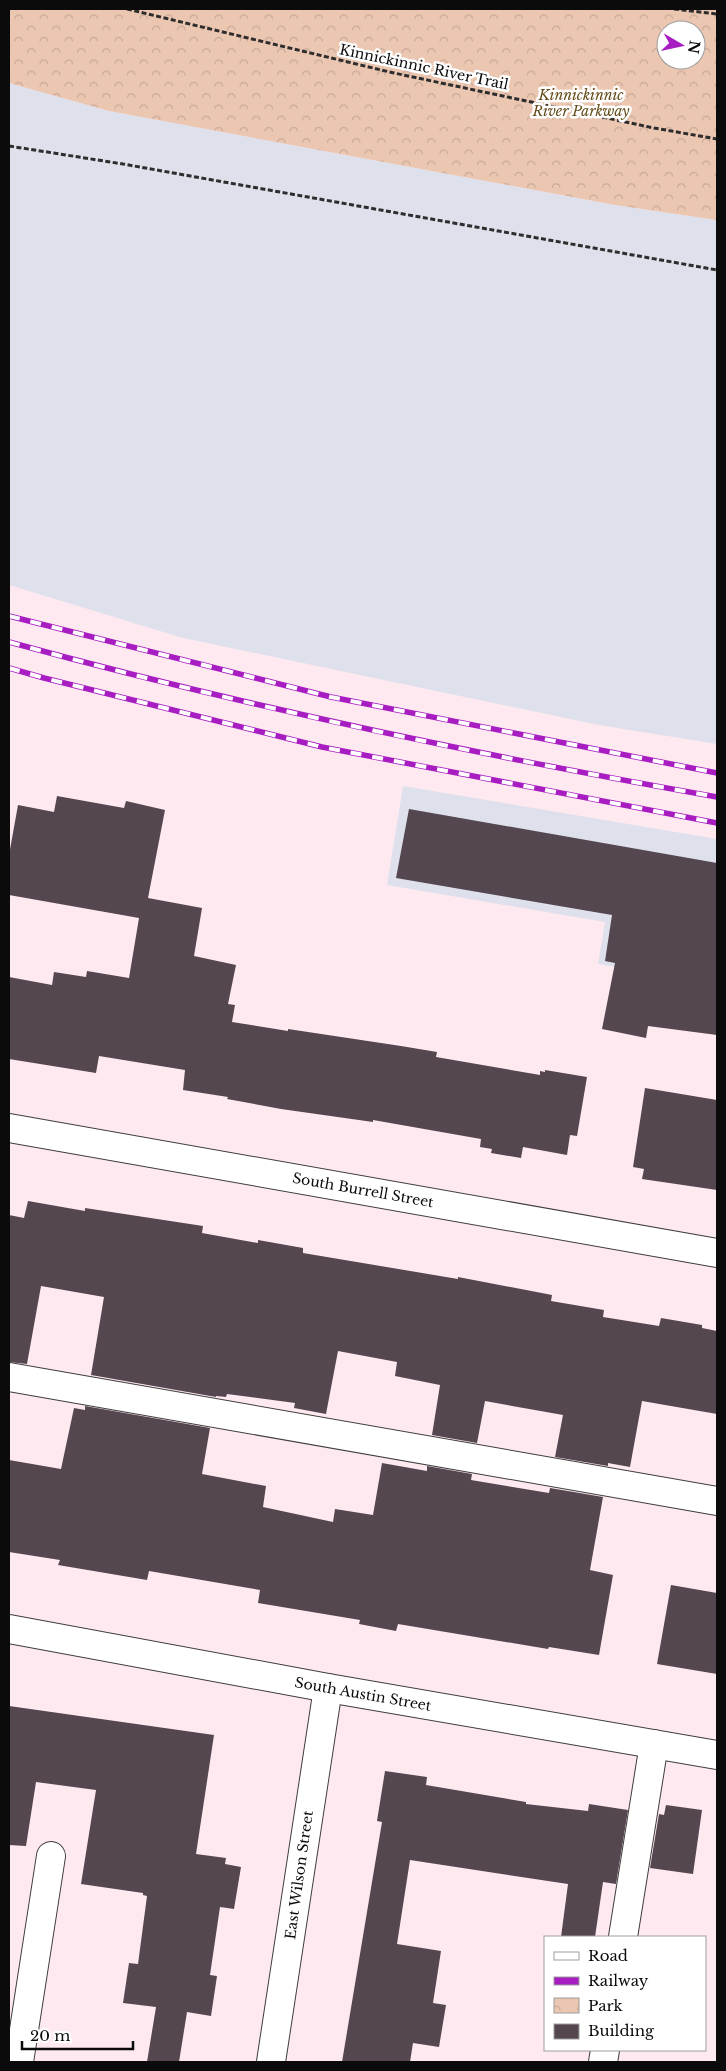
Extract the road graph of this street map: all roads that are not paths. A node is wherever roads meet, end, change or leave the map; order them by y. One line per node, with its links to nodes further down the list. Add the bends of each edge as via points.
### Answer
1 (9, 1128): 2 (street, South Burrell Street)
2 (717, 1253)
3 (9, 1377): 4 (street)
4 (717, 1501)
5 (9, 1629): 6 (street, South Austin Street)
6 (328, 1688): 7 (street, South Austin Street); 12 (street, East Wilson Street)
7 (654, 1744): 8 (street, South Austin Street); 10 (street)
8 (717, 1755)
9 (51, 1856): 11 (street)
10 (623, 1936)
11 (19, 2062)
12 (271, 2062)

